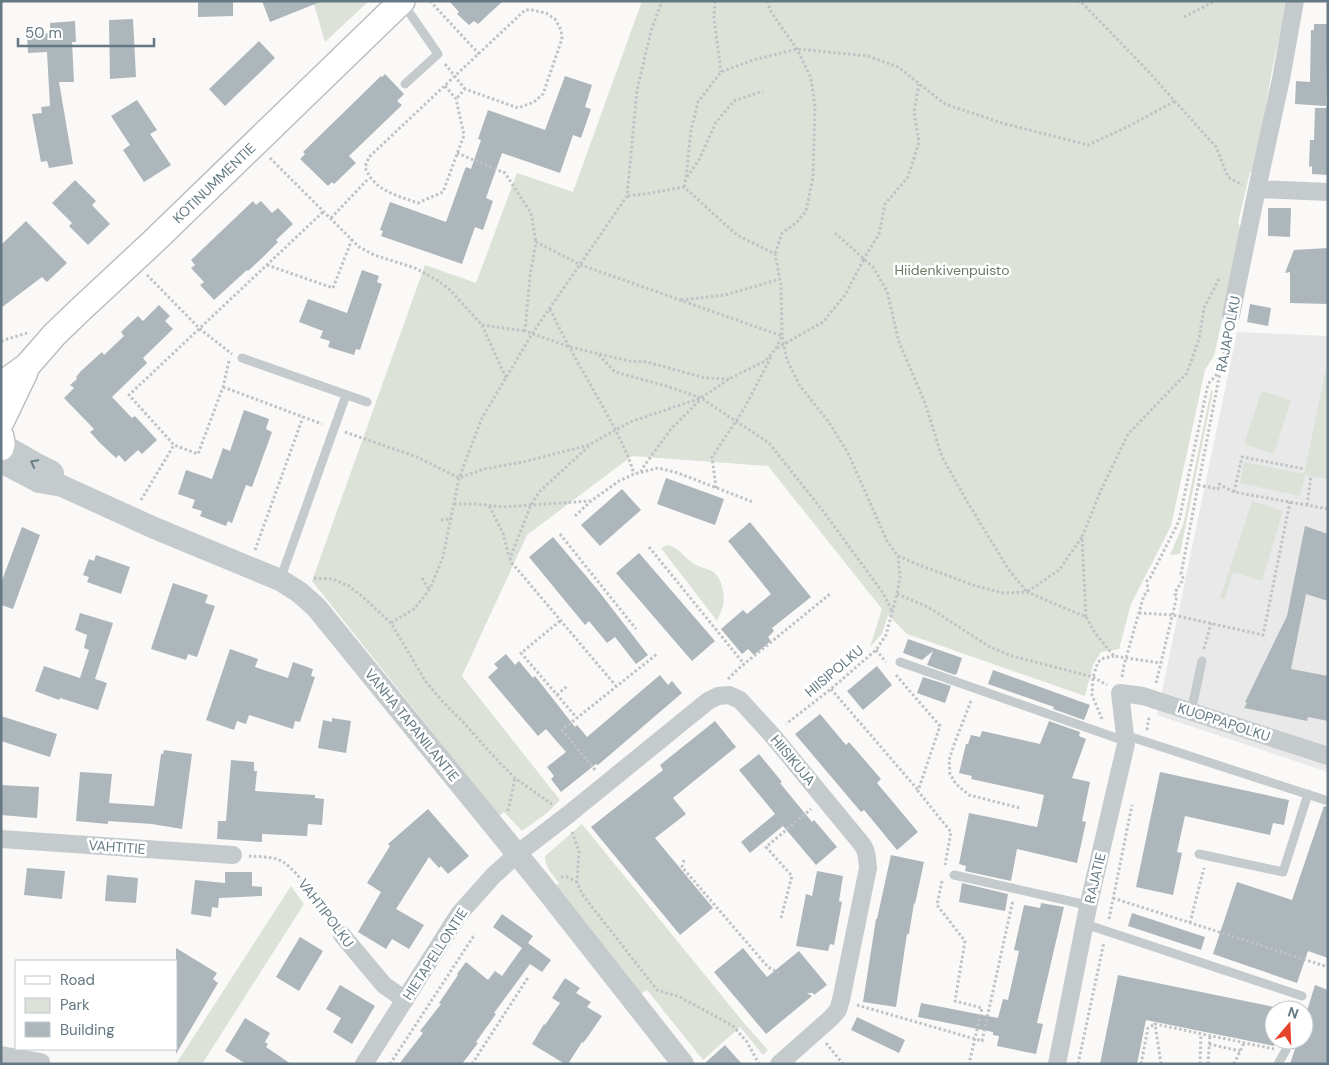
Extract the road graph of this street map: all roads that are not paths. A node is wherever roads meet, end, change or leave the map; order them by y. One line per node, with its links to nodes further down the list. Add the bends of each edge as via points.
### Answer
1 (1295, 1): 4 (street, RAJAPOLKU, via 1281,79)
2 (402, 2): 3 (lane, via 438,54); 8 (main road, KOTINUMMENTIE, via 55,334)
3 (405, 84)
4 (1253, 189): 5 (street); 6 (street, RAJAPOLKU)
5 (1328, 192)
6 (1231, 316)
7 (242, 358): 10 (lane)
8 (27, 366): 9 (main road, KOTINUMMENTIE); 12 (main road, KOTINUMMENTIE)
9 (1, 387)
10 (346, 395): 11 (lane); 13 (lane)
11 (367, 402)
12 (1, 443): 13 (street, VANHA TAPANILANTIE, via 51,471 62,486)
13 (280, 580): 23 (street, VANHA TAPANILANTIE, via 316,607)
14 (1202, 661): 17 (lane)
15 (900, 662): 18 (lane)
16 (1120, 693): 17 (street, KUOPPAPOLKU, via 1143,696); 18 (street, RAJATIE)
17 (1191, 712): 19 (street, KUOPPAPOLKU)
18 (1125, 738): 20 (lane, via 1144,741); 27 (street, RAJATIE)
19 (1328, 756)
20 (1308, 794): 21 (lane); 25 (lane, via 1283,872)
21 (1328, 801)
22 (1, 839): 24 (street, VAHTITIE)
23 (517, 854): 31 (street, HIETAPELLONTIE, via 459,914); 36 (street, VANHA TAPANILANTIE); 37 (street, HIISIKUJA, via 567,826 708,701 729,695 740,700 865,848 868,857 838,1010)
24 (233, 855)
25 (1203, 855)
26 (954, 875): 27 (lane, via 1078,903)
27 (1090, 899): 28 (street, RAJATIE)
28 (1085, 924): 30 (lane); 38 (street, RAJATIE)
29 (342, 935): 31 (street, VAHTIPOLKU, via 384,985)
30 (1302, 996)
31 (404, 1000): 35 (street, HIETAPELLONTIE)
32 (1286, 1050): 39 (lane)
33 (1, 1055): 34 (street)
34 (41, 1062)
35 (364, 1064)
36 (682, 1064)
37 (779, 1064)
38 (1057, 1064)
39 (1278, 1064)

